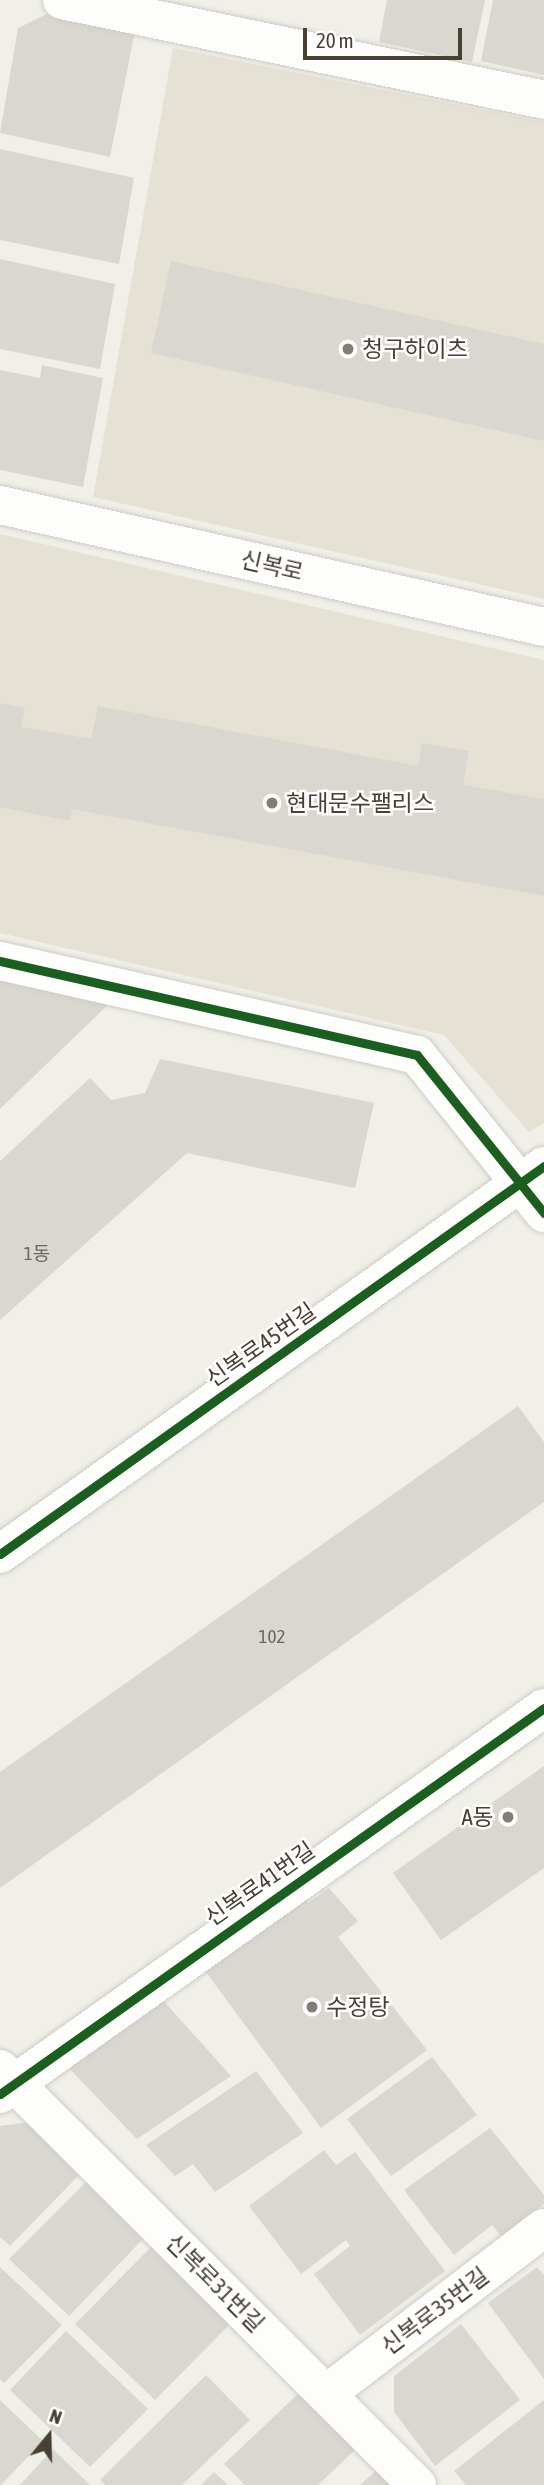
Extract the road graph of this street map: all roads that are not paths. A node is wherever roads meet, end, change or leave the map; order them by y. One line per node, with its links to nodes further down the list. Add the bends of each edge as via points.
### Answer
1 (62, 0): 2 (street)
2 (544, 100)
3 (0, 505): 4 (street, 신복로)
4 (544, 627)
5 (0, 961): 6 (street, via 417,1055)
6 (532, 1175): 7 (street); 8 (street, 신복로45번길)
7 (544, 1213)
8 (0, 1554)
9 (544, 1708): 10 (street, 신복로41번길)
10 (4, 2081): 12 (street, 신복로31번길)
11 (544, 2228): 12 (street, 신복로35번길)
12 (326, 2394): 13 (street, 신복로31번길)
13 (417, 2485)

